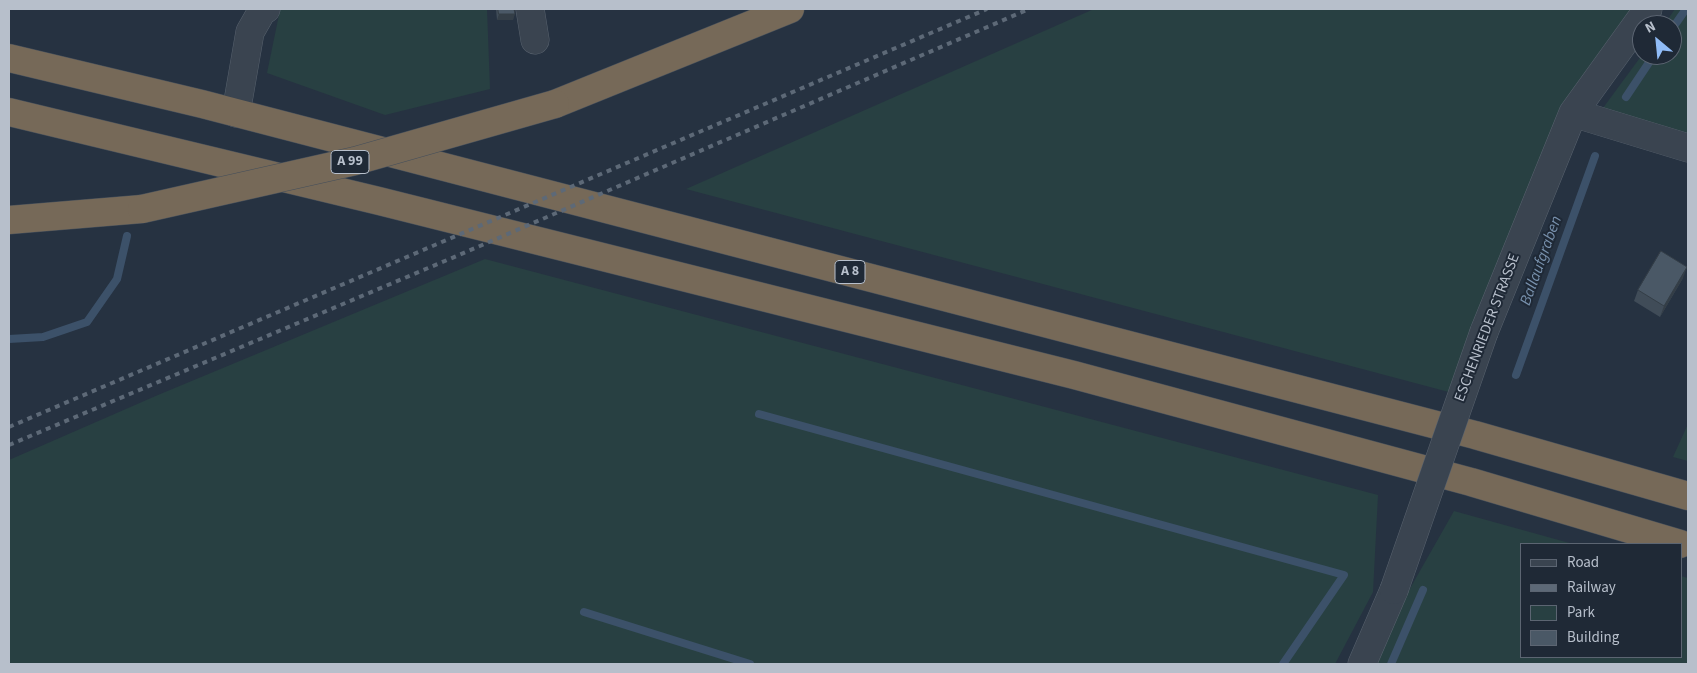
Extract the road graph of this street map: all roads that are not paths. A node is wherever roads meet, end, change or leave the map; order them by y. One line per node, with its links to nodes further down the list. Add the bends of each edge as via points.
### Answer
1 (266, 9): 8 (street, via 250,32)
2 (530, 9): 5 (street)
3 (790, 9): 11 (highway, A 99, bridge, via 555,104 355,161 142,209)
4 (1648, 9): 9 (street, ESCHENRIEDER STRASSE)
5 (535, 40)
6 (9, 58): 8 (highway, A 8)
7 (9, 112): 13 (highway, via 1074,375 1471,482)
8 (236, 112): 12 (highway, A 8, via 1465,432)
9 (1573, 113): 10 (street); 14 (street, ESCHENRIEDER STRASSE, bridge, via 1484,332 1394,590)
10 (1688, 148)
11 (9, 220)
12 (1688, 496)
13 (1677, 543)
14 (1362, 664)

